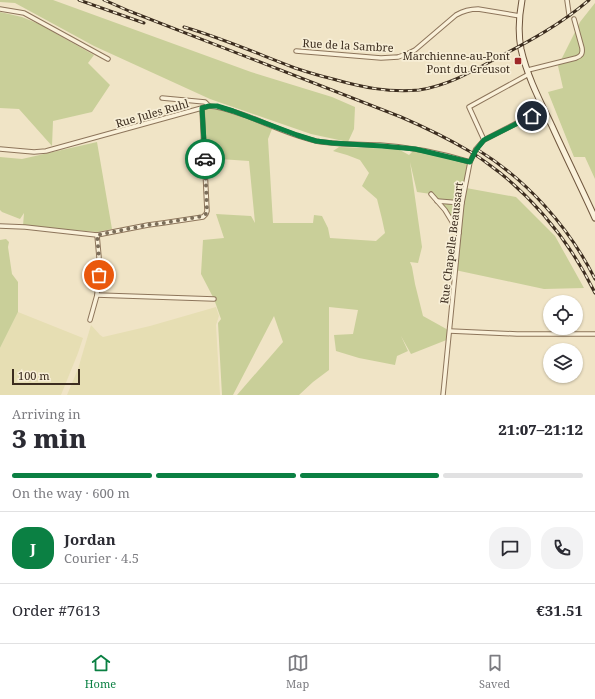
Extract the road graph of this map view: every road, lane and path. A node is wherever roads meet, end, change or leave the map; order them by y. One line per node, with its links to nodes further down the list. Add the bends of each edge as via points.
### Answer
1 (522, 0): 5 (main road)
2 (567, 0): 4 (street)
3 (0, 9): 8 (street, via 24,13)
4 (569, 14)
5 (520, 16): 7 (street, Rue de la Sambre, via 473,9 461,12 415,50 398,57); 9 (main road, via 521,48)
6 (574, 19): 9 (street, via 582,55)
7 (296, 51)
8 (108, 59)
9 (528, 72): 13 (main road); 14 (street, via 469,107)
10 (162, 98): 11 (street, via 205,102)
11 (209, 106): 12 (street, Rue Jules Ruhl); 16 (street, Rue Jules Ruhl, via 233,111 316,141 415,149)
12 (202, 108): 15 (street, Rue Jules Ruhl, via 46,151); 23 (street, via 206,214)
13 (544, 109): 14 (street, Rue Chapelle Beaussart); 20 (main road)
14 (484, 140): 16 (street, Rue Chapelle Beaussart)
15 (0, 149)
16 (470, 162): 19 (street, Rue Chapelle Beaussart)
17 (431, 194): 18 (street)
18 (437, 201): 19 (street); 22 (street)
19 (462, 203): 22 (street, Rue Chapelle Beaussart)
20 (595, 218)
21 (0, 226): 23 (street)
22 (458, 233): 27 (street, Rue Chapelle Beaussart)
23 (97, 235): 24 (street)
24 (97, 295): 25 (street); 26 (street)
25 (214, 299)
26 (90, 320)
27 (450, 331): 28 (street); 29 (street, Rue Chapelle Beaussart)
28 (595, 334)
29 (443, 395)

